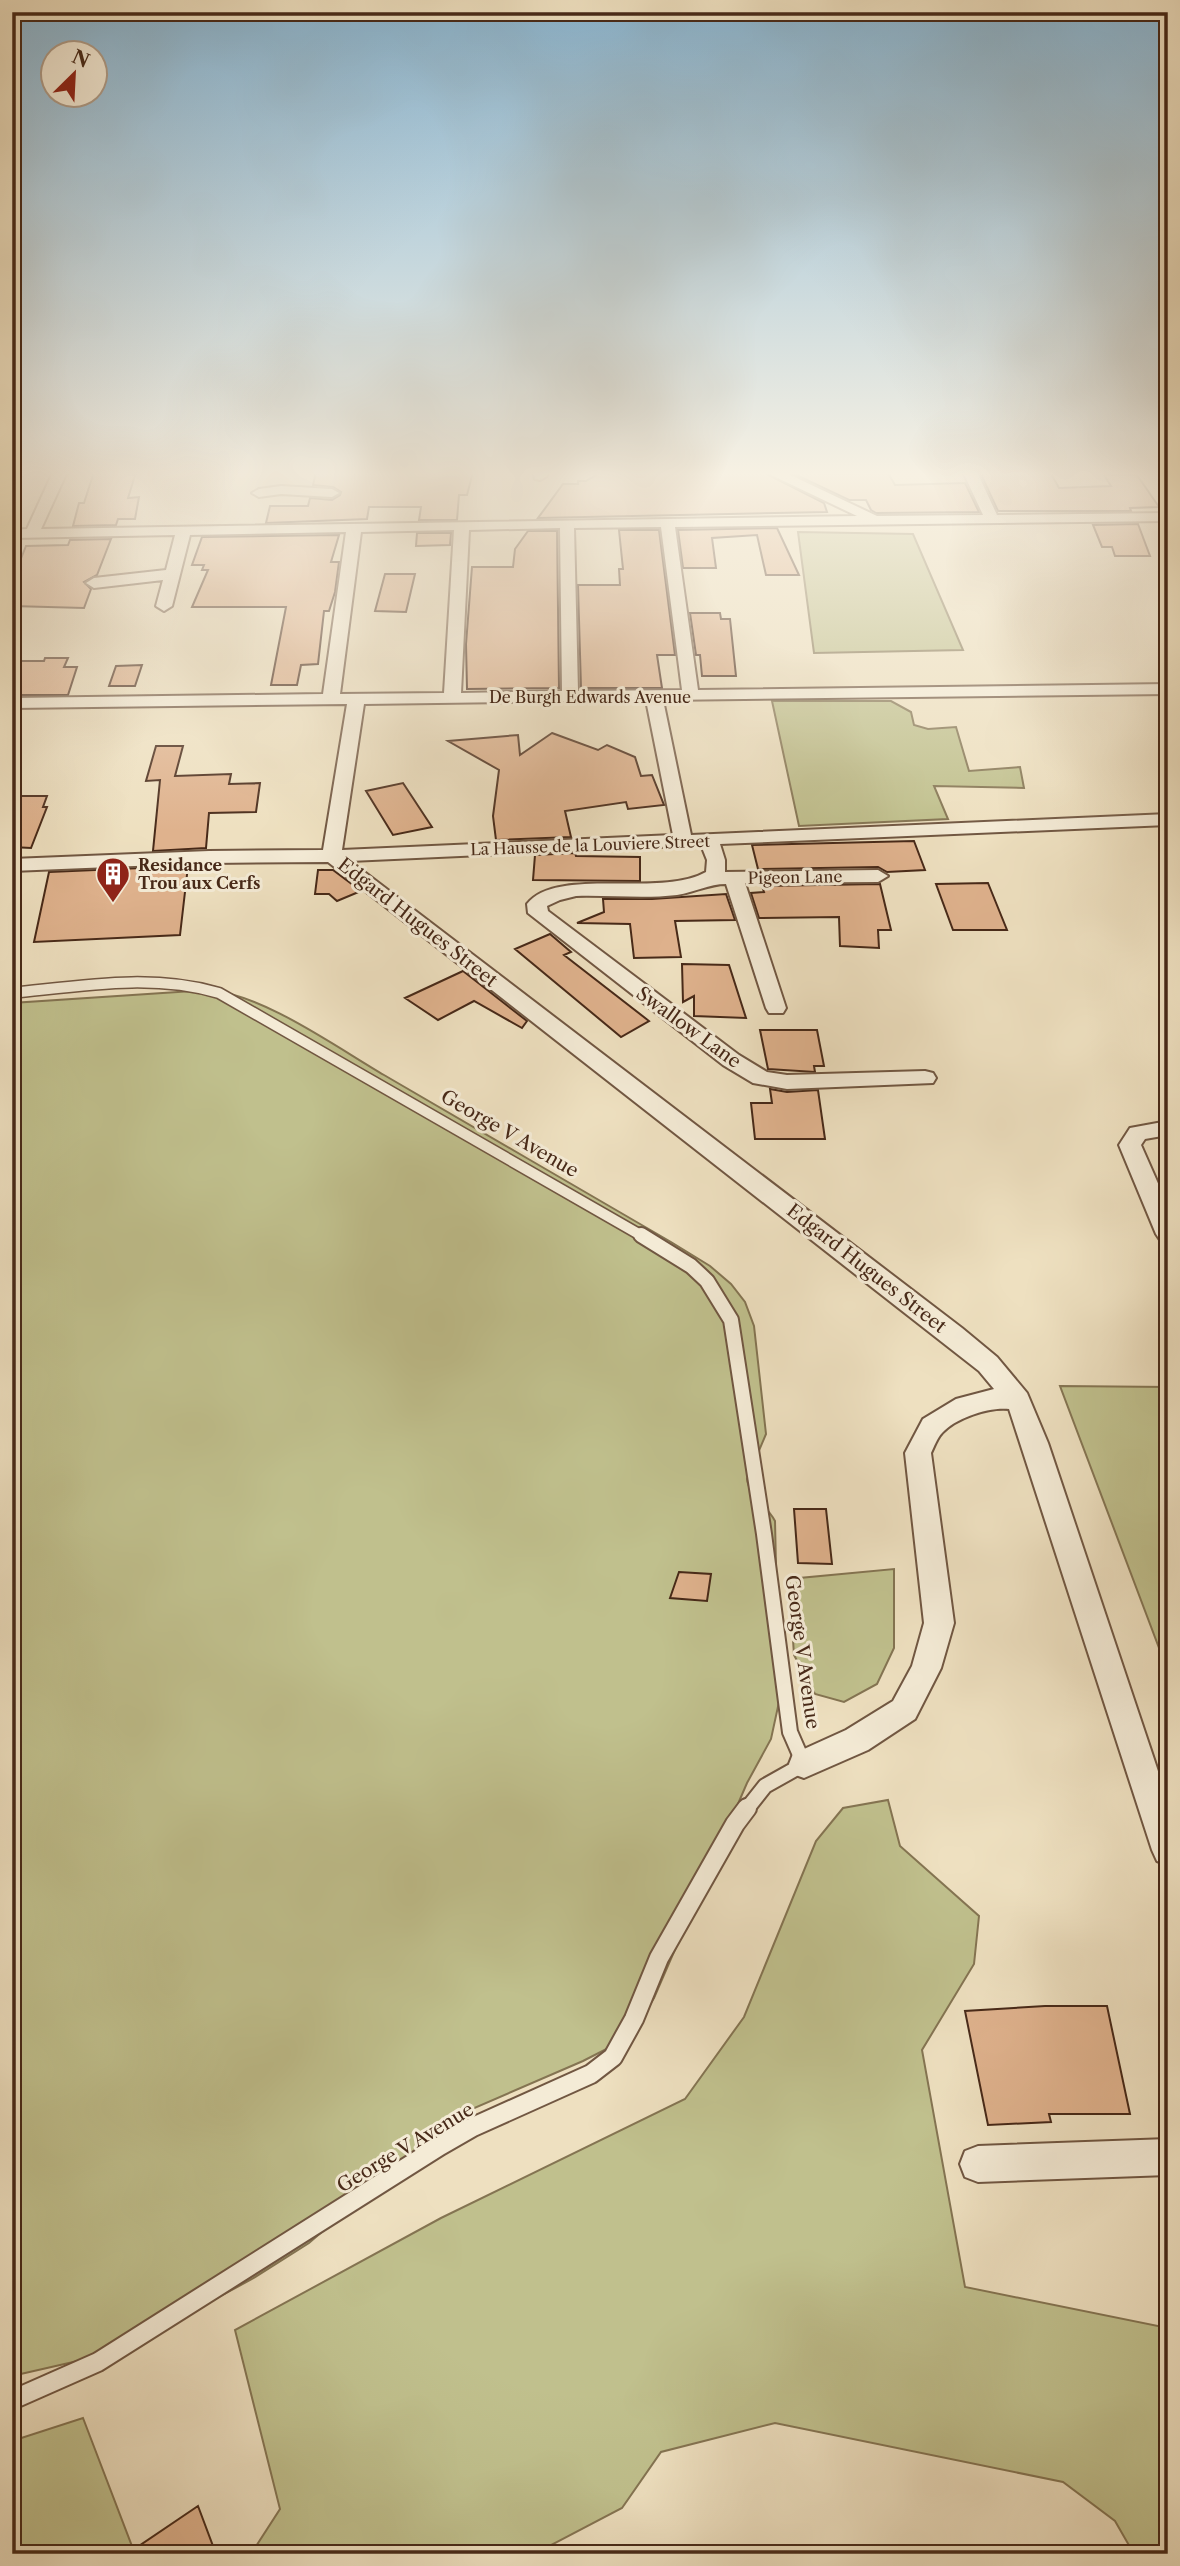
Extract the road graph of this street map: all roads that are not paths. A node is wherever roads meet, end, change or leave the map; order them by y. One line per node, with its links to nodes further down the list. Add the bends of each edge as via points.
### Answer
1 (167, 592): 6 (street)
2 (345, 592): 11 (street)
3 (458, 592): 13 (street)
4 (568, 592): 9 (street)
5 (677, 592): 8 (street)
6 (164, 606)
7 (1168, 689): 8 (street, De Burgh Edwards Avenue)
8 (691, 696): 10 (street, De Burgh Edwards Avenue)
9 (570, 697): 10 (street, De Burgh Edwards Avenue); 13 (street, De Burgh Edwards Avenue)
10 (654, 697): 17 (street)
11 (331, 698): 12 (street, De Burgh Edwards Avenue); 14 (street, De Burgh Edwards Avenue)
12 (356, 698): 13 (street, De Burgh Edwards Avenue); 18 (street)
13 (452, 698)
14 (12, 703)
15 (1168, 819): 16 (street, La Hausse de la Louviere Street)
16 (709, 840): 17 (street, La Hausse de la Louviere Street); 22 (street, via 716,860 715,875)
17 (682, 841): 18 (street, La Hausse de la Louviere Street)
18 (332, 856): 19 (street, La Hausse de la Louviere Street); 29 (street, Edgard Hugues Street, via 953,1335 988,1364)
19 (12, 865)
20 (878, 876): 21 (street, Pigeon Lane)
21 (734, 878): 22 (street, Pigeon Lane); 25 (street)
22 (709, 881): 23 (street, Pigeon Lane)
23 (547, 897): 26 (street, Swallow Lane, via 537,904 537,913 761,1078 787,1082)
24 (12, 993): 30 (lane, George V Avenue, via 159,981 219,993 616,1219 707,1281 731,1320 790,1732)
25 (776, 1008)
26 (925, 1078)
27 (1168, 1128): 28 (street, via 1138,1133 1129,1145)
28 (1168, 1234)
29 (1018, 1400): 30 (street, via 996,1398 965,1406 932,1426 918,1453 939,1623 926,1668 904,1710 858,1740); 31 (street, Edgard Hugues Street)
30 (804, 1764): 34 (lane, George V Avenue, via 765,1786 735,1824 659,1958 613,2057 591,2074 462,2133 98,2362)
31 (1168, 1850)
32 (1168, 2157): 33 (street)
33 (978, 2164)
34 (12, 2400)

